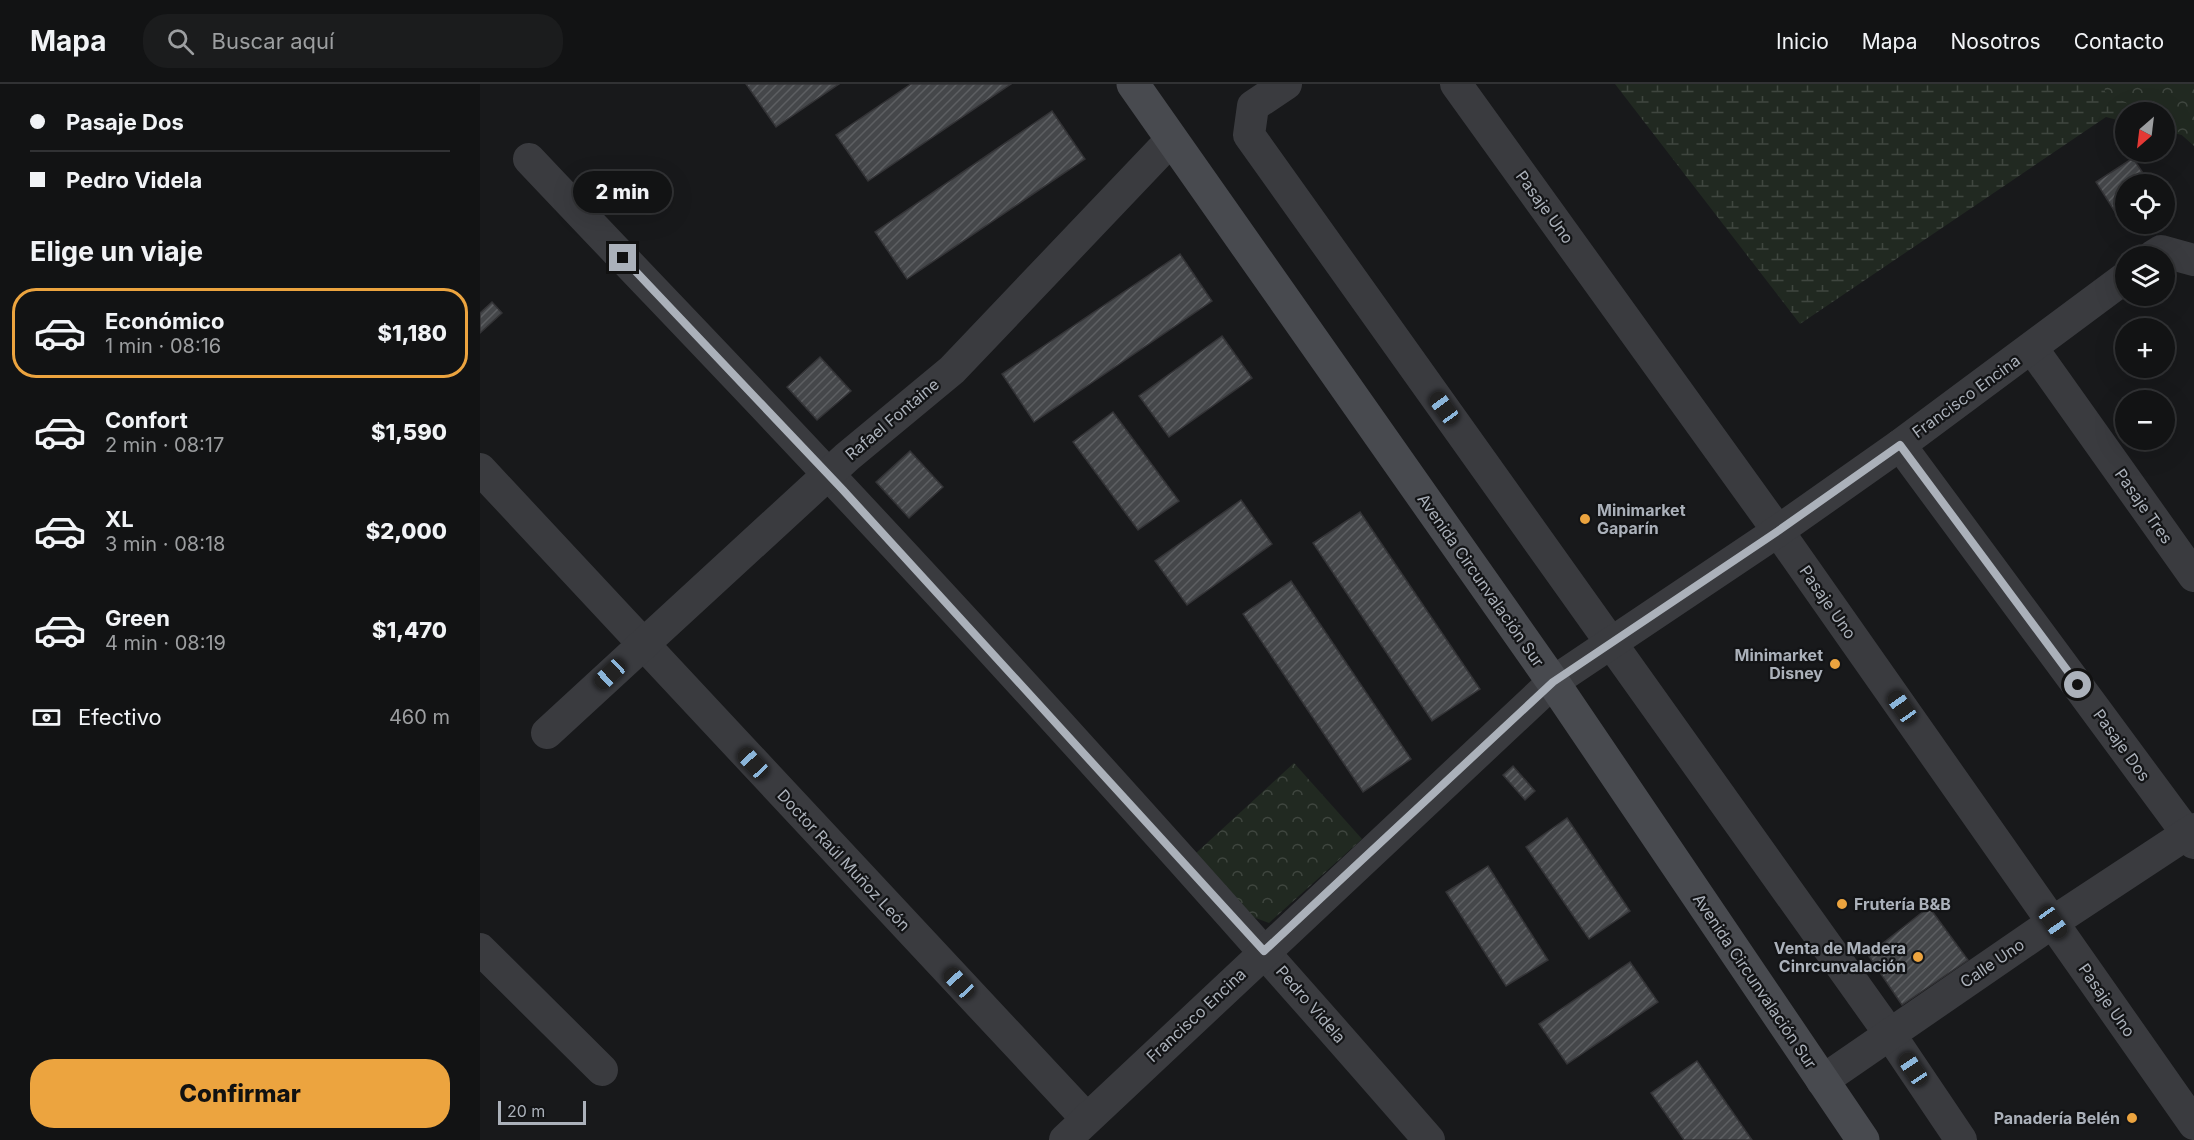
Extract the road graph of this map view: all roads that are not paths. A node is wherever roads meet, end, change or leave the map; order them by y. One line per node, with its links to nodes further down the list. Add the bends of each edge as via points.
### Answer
1 (1133, 84): 4 (main road, Avenida Circunvalación Sur)
2 (1286, 84): 15 (street, via 1253,106 1249,135)
3 (1456, 84): 13 (street, Pasaje Uno)
4 (1171, 141): 12 (street, Rafael Fontaine, via 952,370); 17 (main road, Avenida Circunvalación Sur)
5 (529, 159): 12 (street, Pedro Videla)
6 (2175, 254): 7 (street)
7 (2194, 259)
8 (2115, 286): 9 (street, Francisco Encina)
9 (2032, 348): 10 (street, Francisco Encina); 14 (street, Pasaje Tres)
10 (1900, 445): 13 (street, Francisco Encina); 19 (street, Pasaje Dos)
11 (480, 469): 16 (street, Doctor Raúl Muñoz León)
12 (828, 474): 16 (street, Rafael Fontaine); 22 (street, Pedro Videla)
13 (1778, 531): 15 (street, Francisco Encina); 20 (street, Pasaje Uno)
14 (2194, 576)
15 (1612, 642): 17 (street, Francisco Encina); 23 (street)
16 (642, 644): 18 (street, Rafael Fontaine); 27 (street, Doctor Raúl Muñoz León)
17 (1553, 682): 22 (street, Francisco Encina); 25 (main road, Avenida Circunvalación Sur)
18 (547, 733)
19 (2192, 835): 20 (street, Calle Uno)
20 (2053, 922): 23 (street, Calle Uno); 26 (street, Pasaje Uno)
21 (480, 949): 24 (street)
22 (1264, 951): 27 (street, Francisco Encina); 28 (street, Pedro Videla)
23 (1889, 1033): 25 (street, Calle Uno); 30 (street)
24 (602, 1070)
25 (1822, 1081): 29 (main road, Avenida Circunvalación Sur)
26 (2194, 1124)
27 (1076, 1129)
28 (1429, 1140)
29 (1863, 1140)
30 (1961, 1140)

